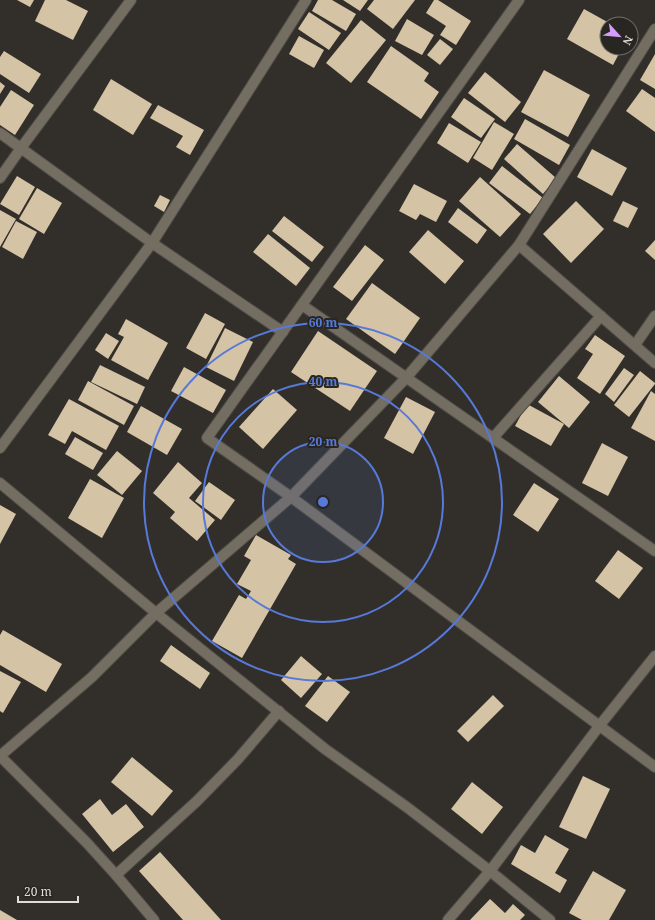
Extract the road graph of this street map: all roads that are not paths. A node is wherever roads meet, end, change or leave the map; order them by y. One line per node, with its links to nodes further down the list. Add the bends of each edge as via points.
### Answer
1 (131, 0): 6 (street)
2 (306, 0): 8 (street)
3 (519, 0): 10 (street)
4 (655, 29): 9 (street)
5 (0, 133): 6 (street)
6 (21, 148): 7 (street); 8 (street)
7 (0, 178)
8 (152, 242): 13 (street); 18 (street)
9 (519, 245): 11 (street); 16 (street)
10 (302, 306): 13 (street); 16 (street)
11 (601, 316): 14 (street); 17 (street)
12 (655, 316): 14 (street)
13 (283, 332): 20 (street, via 207,438)
14 (635, 345): 15 (street)
15 (655, 363)
16 (406, 378): 17 (street); 20 (street)
17 (493, 438): 21 (street)
18 (0, 448)
19 (0, 483): 22 (street)
20 (291, 497): 22 (street); 25 (street)
21 (655, 551)
22 (156, 613): 24 (street); 26 (street, via 92,676)
23 (655, 656): 25 (street)
24 (279, 711): 28 (street, via 325,749); 29 (street, via 238,759 197,801)
25 (600, 725): 27 (street); 28 (street)
26 (0, 756): 29 (street)
27 (655, 766)
28 (490, 871): 31 (street); 32 (street)
29 (116, 875): 30 (street)
30 (154, 920)
31 (448, 920)
32 (550, 920)

